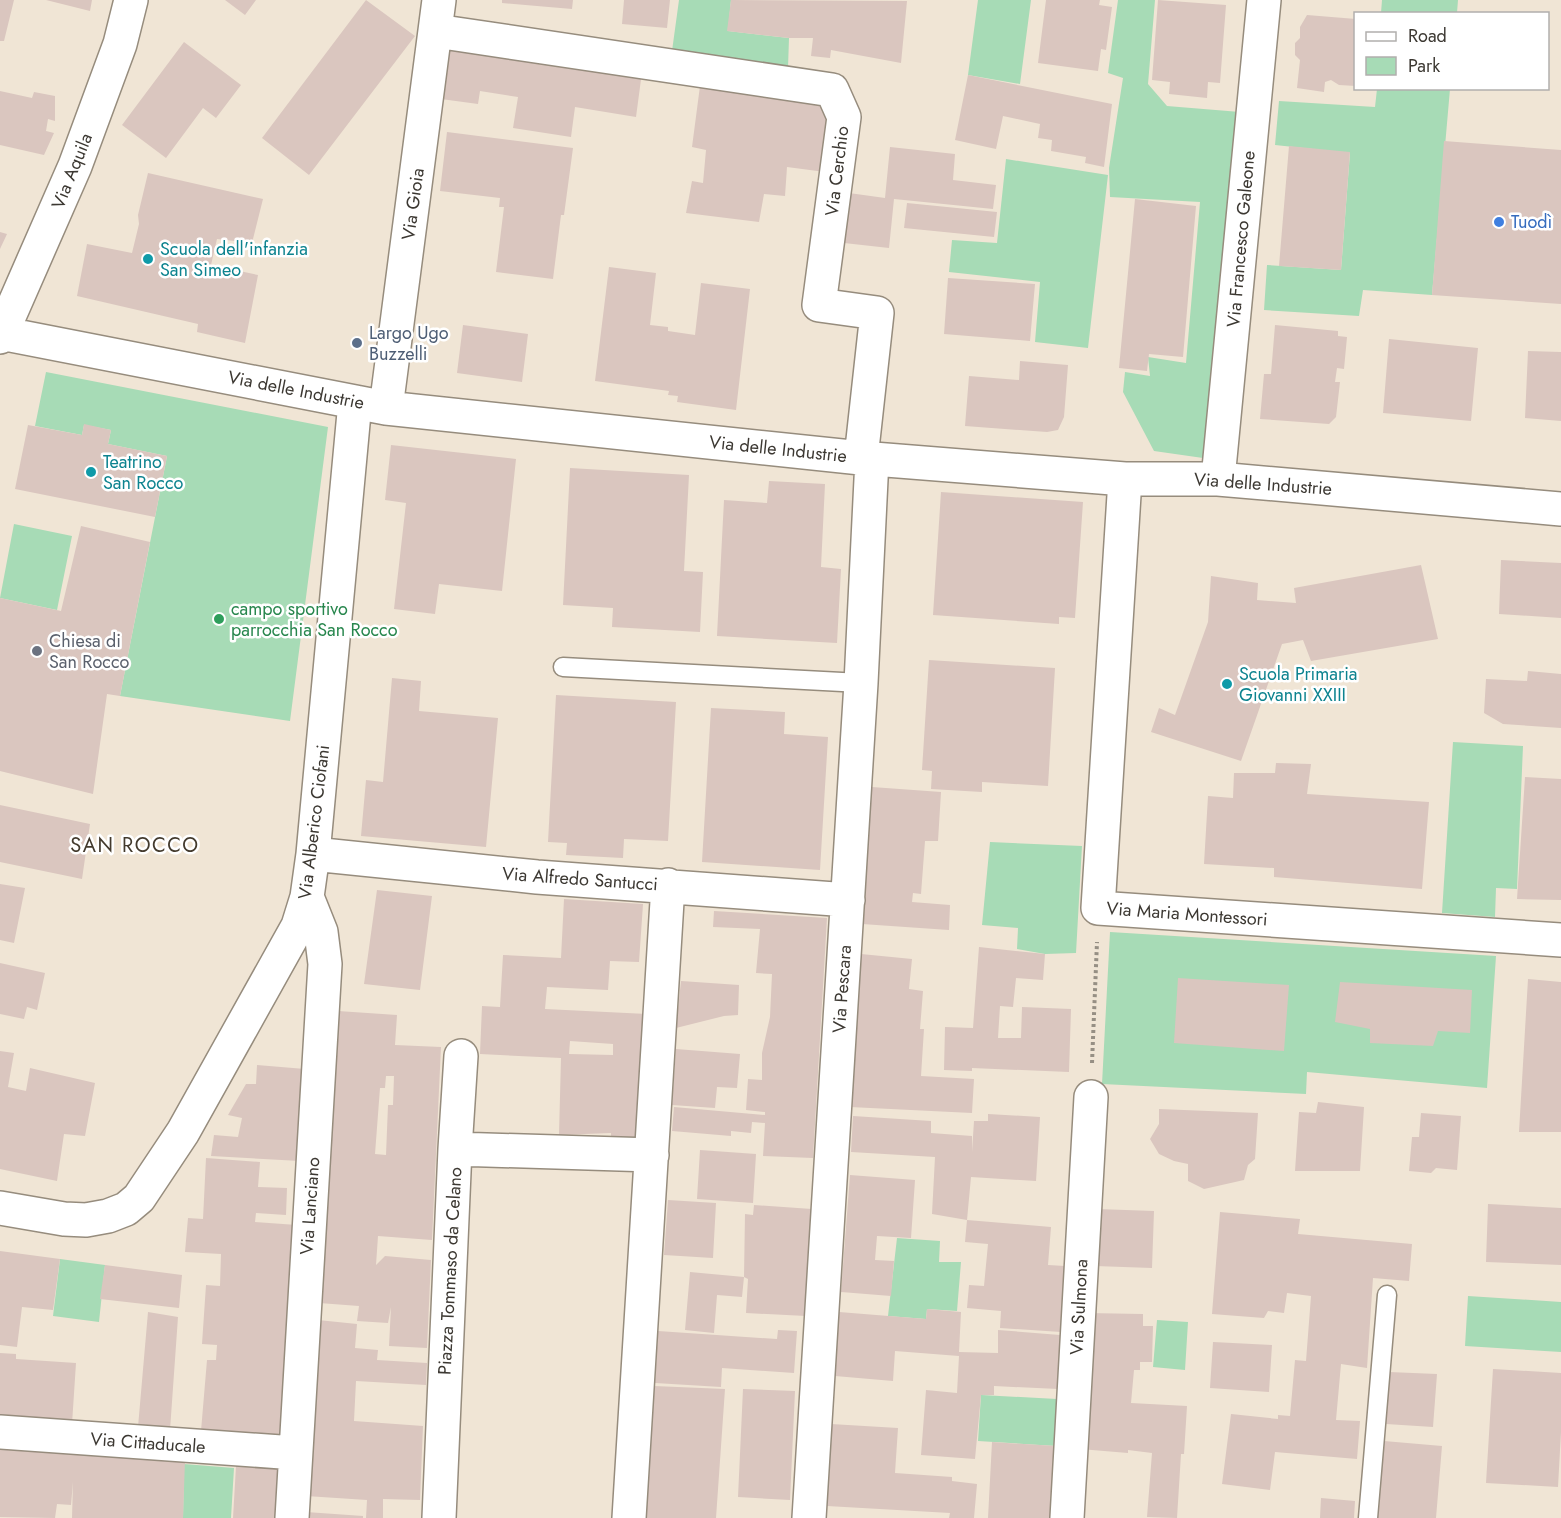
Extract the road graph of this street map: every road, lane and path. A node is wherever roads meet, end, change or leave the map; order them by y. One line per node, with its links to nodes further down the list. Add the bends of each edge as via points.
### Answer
1 (131, 0): 4 (street, Via Aquila, via 120,44 75,166)
2 (1264, 0): 8 (street, Via Francesco Galeone)
3 (438, 15): 5 (street, Via Gioia); 6 (street, Via Cerchio, via 832,90 844,117 819,305 877,313)
4 (1, 334): 5 (street, Via delle Industrie)
5 (371, 405): 6 (street, Via delle Industrie); 12 (street, Via Alberico Ciofani)
6 (866, 459): 7 (street, Via delle Industrie); 11 (street, Via Pescara)
7 (1125, 478): 8 (street, Via delle Industrie); 16 (street, Via Maria Montessori)
8 (1218, 479): 9 (street, Via delle Industrie)
9 (1561, 508)
10 (563, 667): 11 (lane)
11 (861, 683): 15 (street, Via Pescara)
12 (313, 854): 13 (street, Via Alfredo Santucci, via 537,877); 14 (street, Via Alberico Ciofani)
13 (668, 885): 15 (street, Via Alfredo Santucci); 21 (street)
14 (307, 897): 22 (street, Via Alberico Ciofani, via 298,926 259,998 183,1132 139,1198 126,1209 86,1220); 25 (street, Via Lanciano, via 321,932 325,964)
15 (848, 900): 29 (street, Via Pescara)
16 (1098, 908): 17 (street, Via Maria Montessori); 19 (path)
17 (1561, 940)
18 (461, 1056): 20 (street)
19 (1091, 1097): 30 (street, Via Sulmona)
20 (455, 1149): 21 (street, Piazza Tommaso da Celano); 27 (street, Piazza Tommaso da Celano)
21 (652, 1155): 28 (street)
22 (0, 1208)
23 (1387, 1295): 31 (lane)
24 (0, 1432): 25 (street, Via Cittaducale)
25 (295, 1454): 26 (street, Via Lanciano)
26 (292, 1518)
27 (439, 1518)
28 (629, 1518)
29 (809, 1518)
30 (1067, 1518)
31 (1368, 1518)

